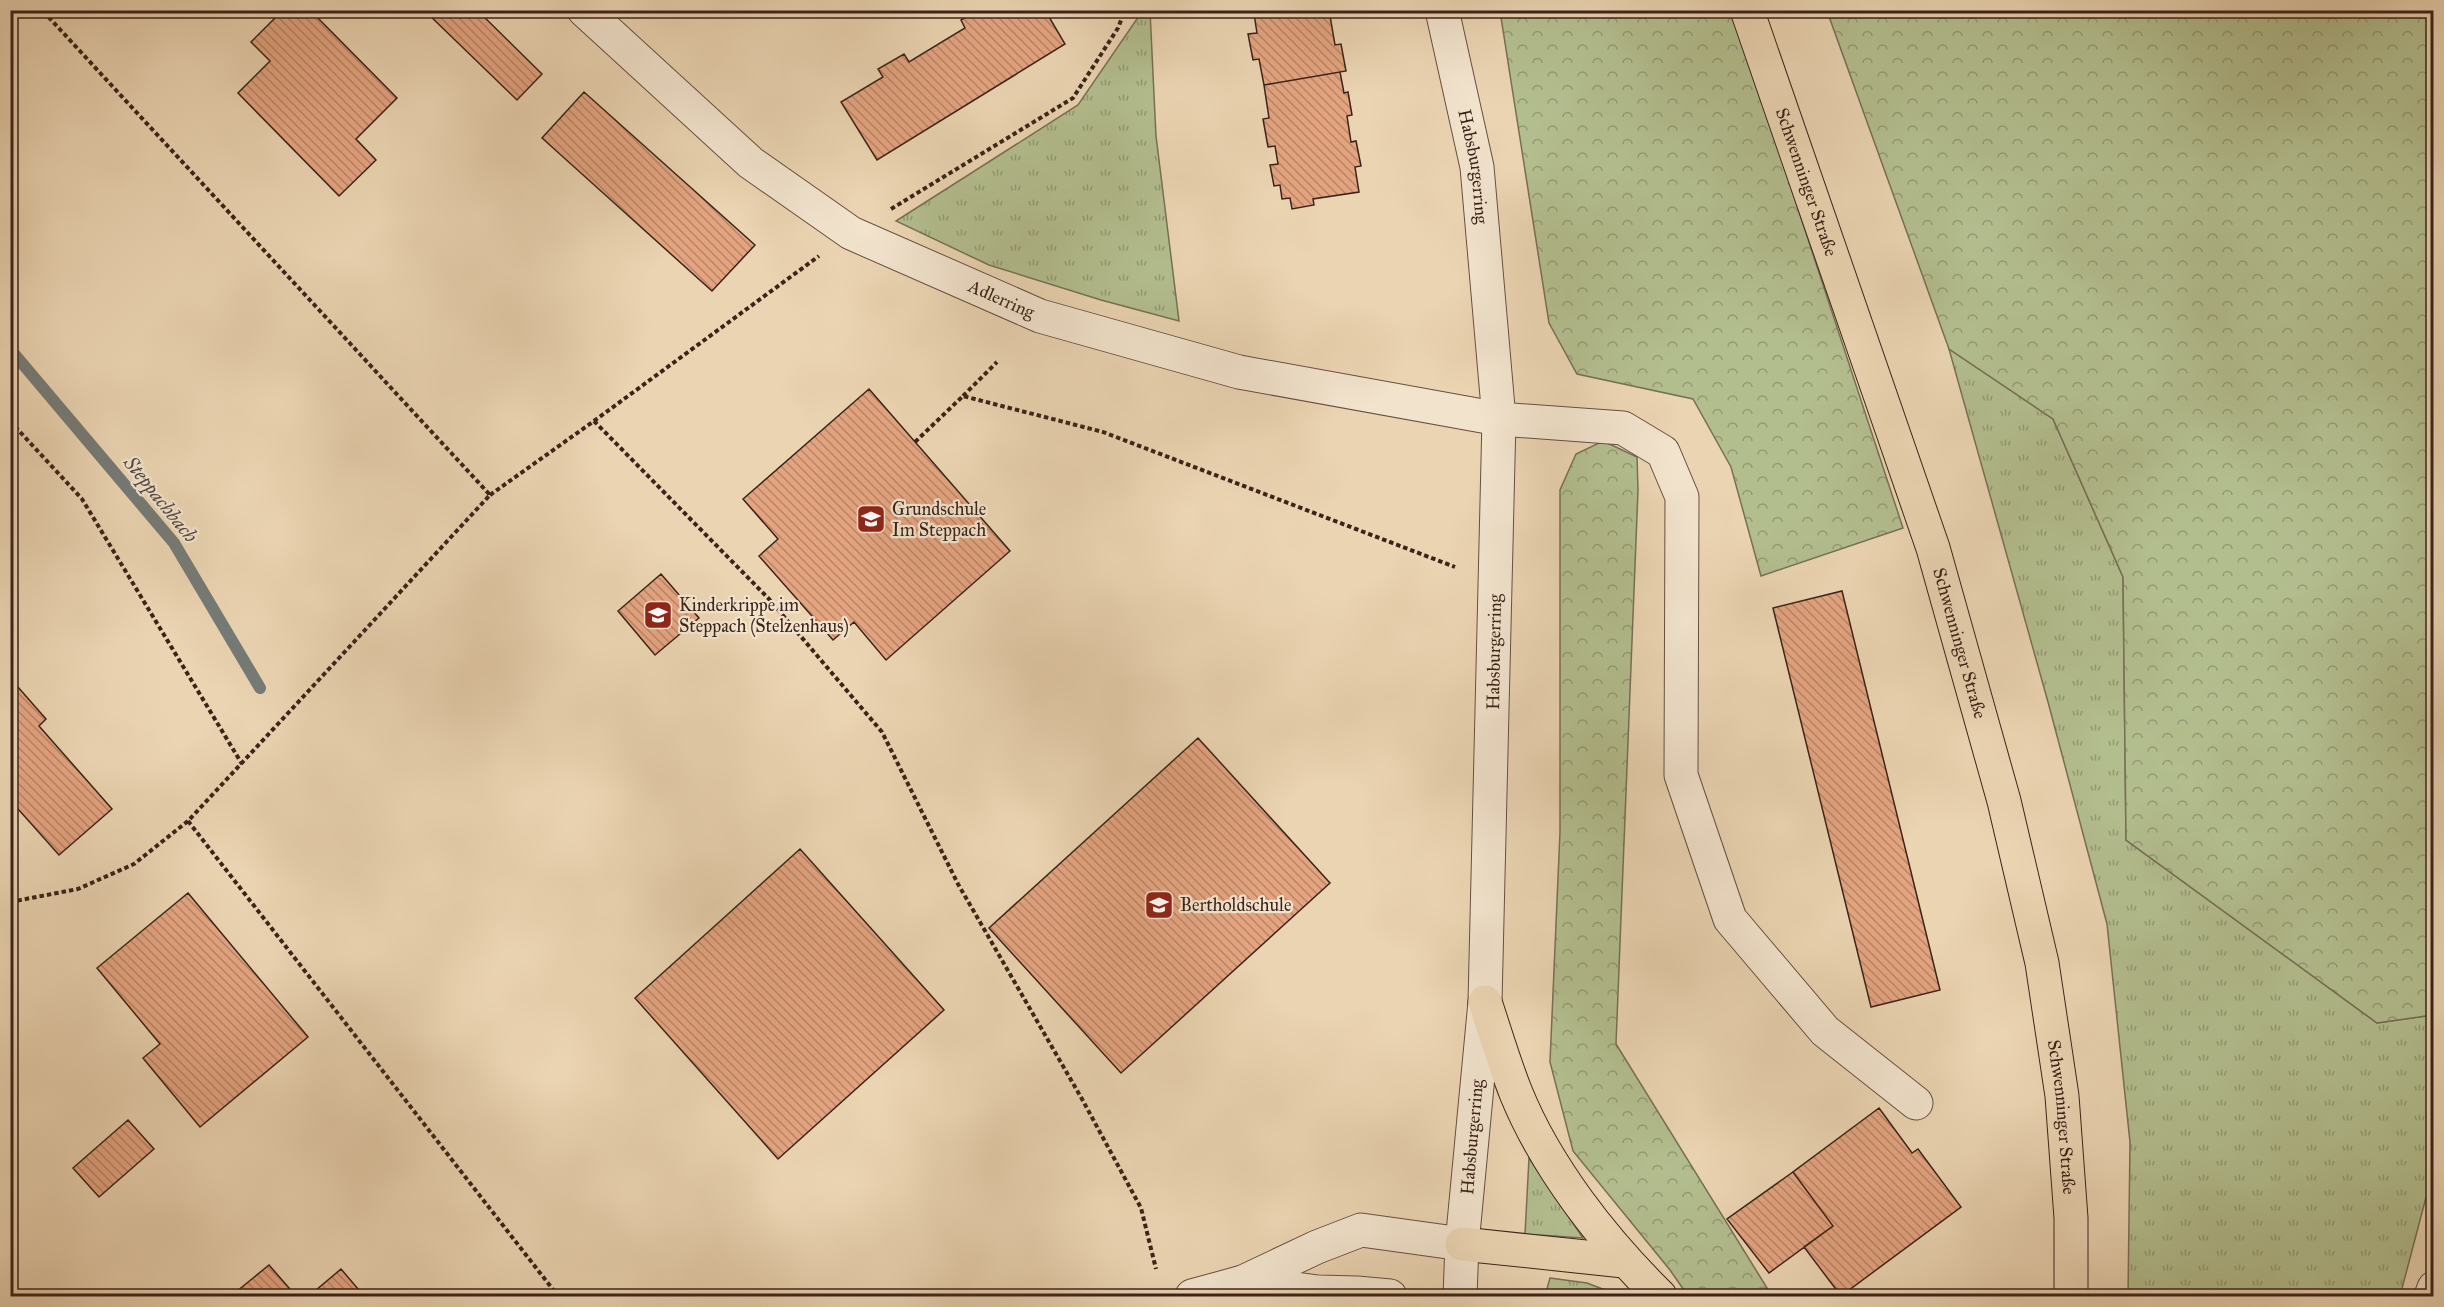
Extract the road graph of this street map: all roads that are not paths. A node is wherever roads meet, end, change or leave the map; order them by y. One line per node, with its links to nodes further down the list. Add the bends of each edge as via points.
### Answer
1 (584, 10): 4 (street, Adlerring, via 751,163 851,233 1040,316 1239,372)
2 (1442, 10): 4 (street, Habsburgerring, via 1477,168)
3 (1747, 10): 15 (main road, Schwenninger Straße, via 1933,548 2004,801 2042,963 2062,1096 2071,1218)
4 (1499, 419): 5 (street, Habsburgerring); 6 (street, Adlerring, via 1623,428 1663,452 1682,497 1681,775 1730,919 1825,1031)
5 (1485, 1002): 7 (street, Habsburgerring); 8 (main road, via 1516,1093 1553,1165)
6 (1916, 1103)
7 (1462, 1244): 8 (main road); 9 (street, via 1361,1230); 13 (street, Habsburgerring)
8 (1624, 1261): 14 (main road)
9 (1243, 1282): 11 (street); 12 (street)
10 (2433, 1287): 16 (street)
11 (1193, 1296)
12 (1390, 1296)
13 (1460, 1296)
14 (1660, 1296)
15 (2071, 1296)
16 (2431, 1296)

